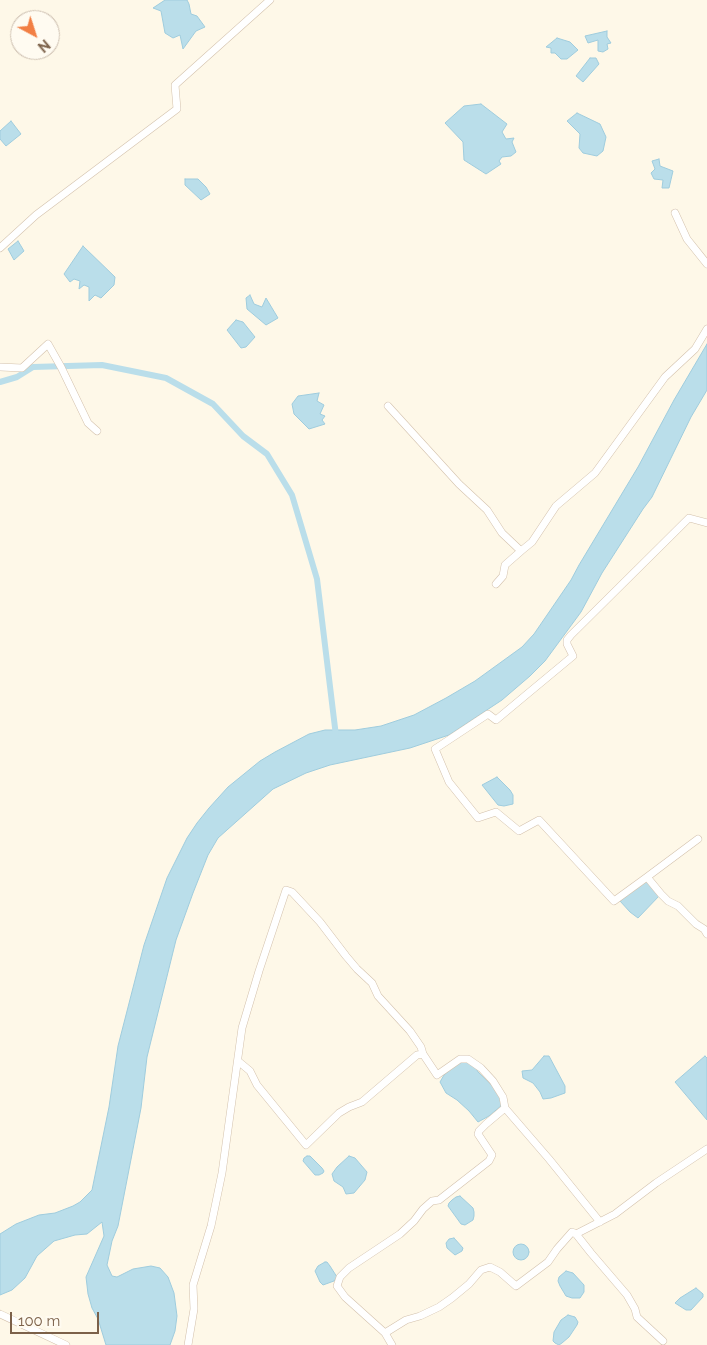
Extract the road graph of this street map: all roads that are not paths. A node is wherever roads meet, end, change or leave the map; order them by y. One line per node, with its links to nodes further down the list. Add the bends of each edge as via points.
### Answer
1 (270, 0): 3 (street, via 175,85 177,109 36,215)
2 (675, 213): 4 (street, via 687,240)
3 (0, 248)
4 (707, 264)
5 (707, 330): 10 (street, via 695,349 666,377 595,473 556,506 532,542)
6 (0, 367): 8 (street, via 22,368 48,344 88,423)
7 (388, 406): 10 (street, via 487,510 502,533)
8 (97, 432)
9 (707, 523): 13 (street, via 689,518 570,635 567,644 573,656 526,696 496,720 488,714 435,749 449,782 478,818 496,812 519,831 539,820 614,901)
10 (521, 551): 11 (street, via 506,565)
11 (496, 584)
12 (698, 839): 13 (street)
13 (647, 877): 14 (street, via 661,894)
14 (707, 934)
15 (423, 1054): 16 (street, via 417,1055 362,1102 339,1114 306,1145); 16 (street, via 410,1031 378,996 372,983 320,922 292,892 286,890 242,1028); 17 (street, via 437,1075 460,1059 468,1059 493,1081 503,1097)
16 (238, 1060): 25 (street, via 222,1173 211,1226 193,1285 194,1309)
17 (505, 1108): 19 (street); 22 (street, via 479,1130 478,1134 492,1155 489,1162 439,1200 432,1201 400,1234 340,1277 337,1286 344,1297)
18 (707, 1149): 19 (street)
19 (600, 1222): 20 (street)
20 (576, 1234): 22 (street, via 572,1232 548,1262 516,1286 490,1267 481,1270 469,1284 439,1307 406,1320); 23 (street, via 626,1294 637,1317)
21 (0, 1314): 24 (street)
22 (385, 1333): 26 (street)
23 (663, 1341)
24 (66, 1345)
25 (188, 1345)
26 (392, 1345)

